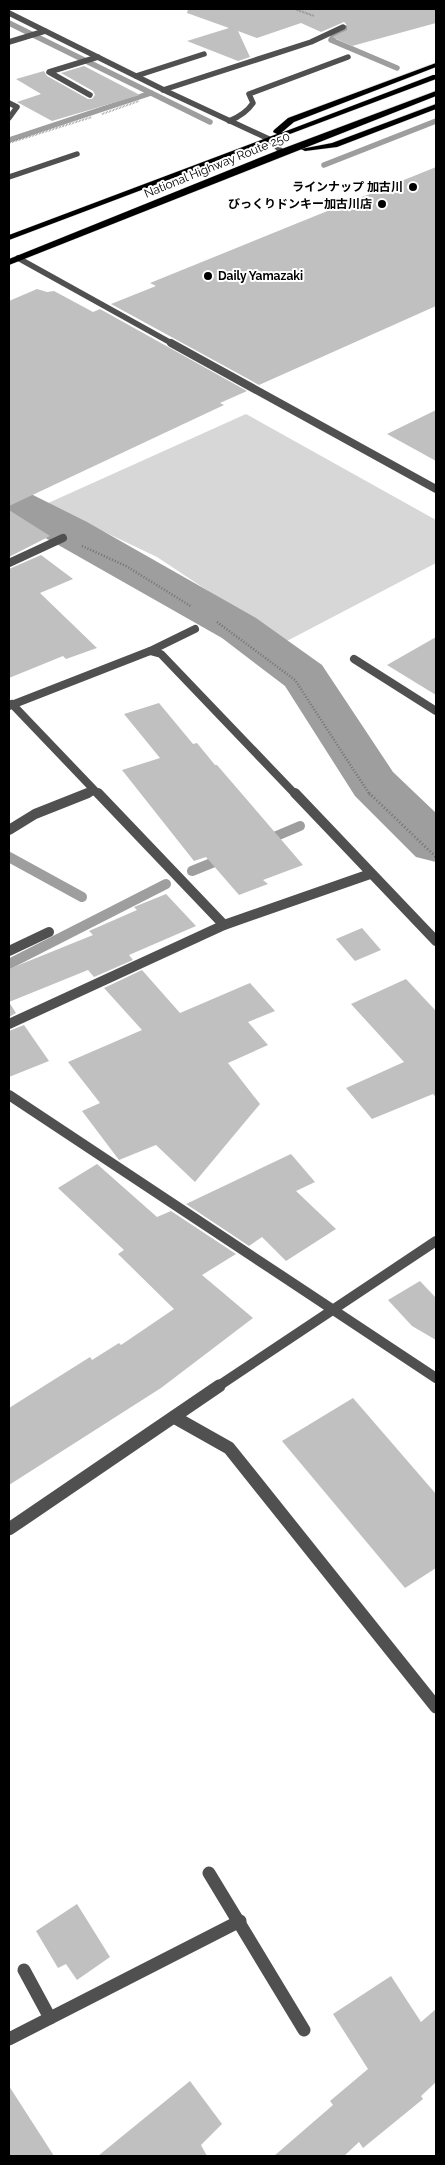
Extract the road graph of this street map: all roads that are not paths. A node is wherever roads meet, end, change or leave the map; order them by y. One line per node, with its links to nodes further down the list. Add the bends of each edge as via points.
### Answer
1 (9, 14): 3 (street)
2 (343, 27): 11 (street, via 311,42)
3 (45, 31): 4 (street); 6 (street)
4 (9, 42)
5 (204, 54): 9 (street)
6 (98, 57): 9 (street); 13 (street, via 49,72)
7 (348, 57): 17 (street, via 249,94 251,107 242,116)
8 (436, 65): 18 (highway, via 291,120)
9 (136, 76): 11 (street)
10 (436, 77): 18 (highway, National Highway Route 250)
11 (163, 90): 17 (street)
12 (436, 93): 19 (highway, National Highway Route 250)
13 (90, 95)
14 (9, 103): 16 (street, via 17,107)
15 (436, 106): 19 (highway, via 334,145)
16 (9, 118)
17 (229, 121): 18 (street)
18 (269, 139): 19 (street); 22 (highway, National Highway Route 250)
19 (282, 152): 23 (highway, National Highway Route 250)
20 (77, 154): 21 (street)
21 (9, 177)
22 (9, 238)
23 (18, 258): 24 (highway, National Highway Route 250); 25 (street)
24 (9, 262)
25 (436, 489)
26 (63, 538): 27 (street)
27 (10, 561)
28 (195, 629): 29 (street)
29 (150, 652): 31 (street); 35 (street, via 161,654)
30 (354, 659): 32 (street)
31 (10, 705): 33 (street)
32 (436, 711)
33 (94, 791): 34 (street, via 35,814); 36 (street)
34 (9, 830)
35 (370, 874): 36 (street); 38 (street)
36 (224, 924): 40 (street)
37 (49, 932): 39 (street)
38 (436, 940)
39 (11, 947)
40 (9, 1024)
41 (9, 1095): 43 (street)
42 (436, 1242): 43 (street)
43 (332, 1309): 44 (street); 45 (street)
44 (436, 1378)
45 (174, 1417): 46 (street); 47 (street, via 229,1448)
46 (9, 1529)
47 (436, 1707)
48 (208, 1873): 49 (street)
49 (240, 1921): 51 (street); 52 (street)
50 (24, 1970): 51 (street)
51 (50, 2018): 53 (street)
52 (304, 2030)
53 (9, 2039)

